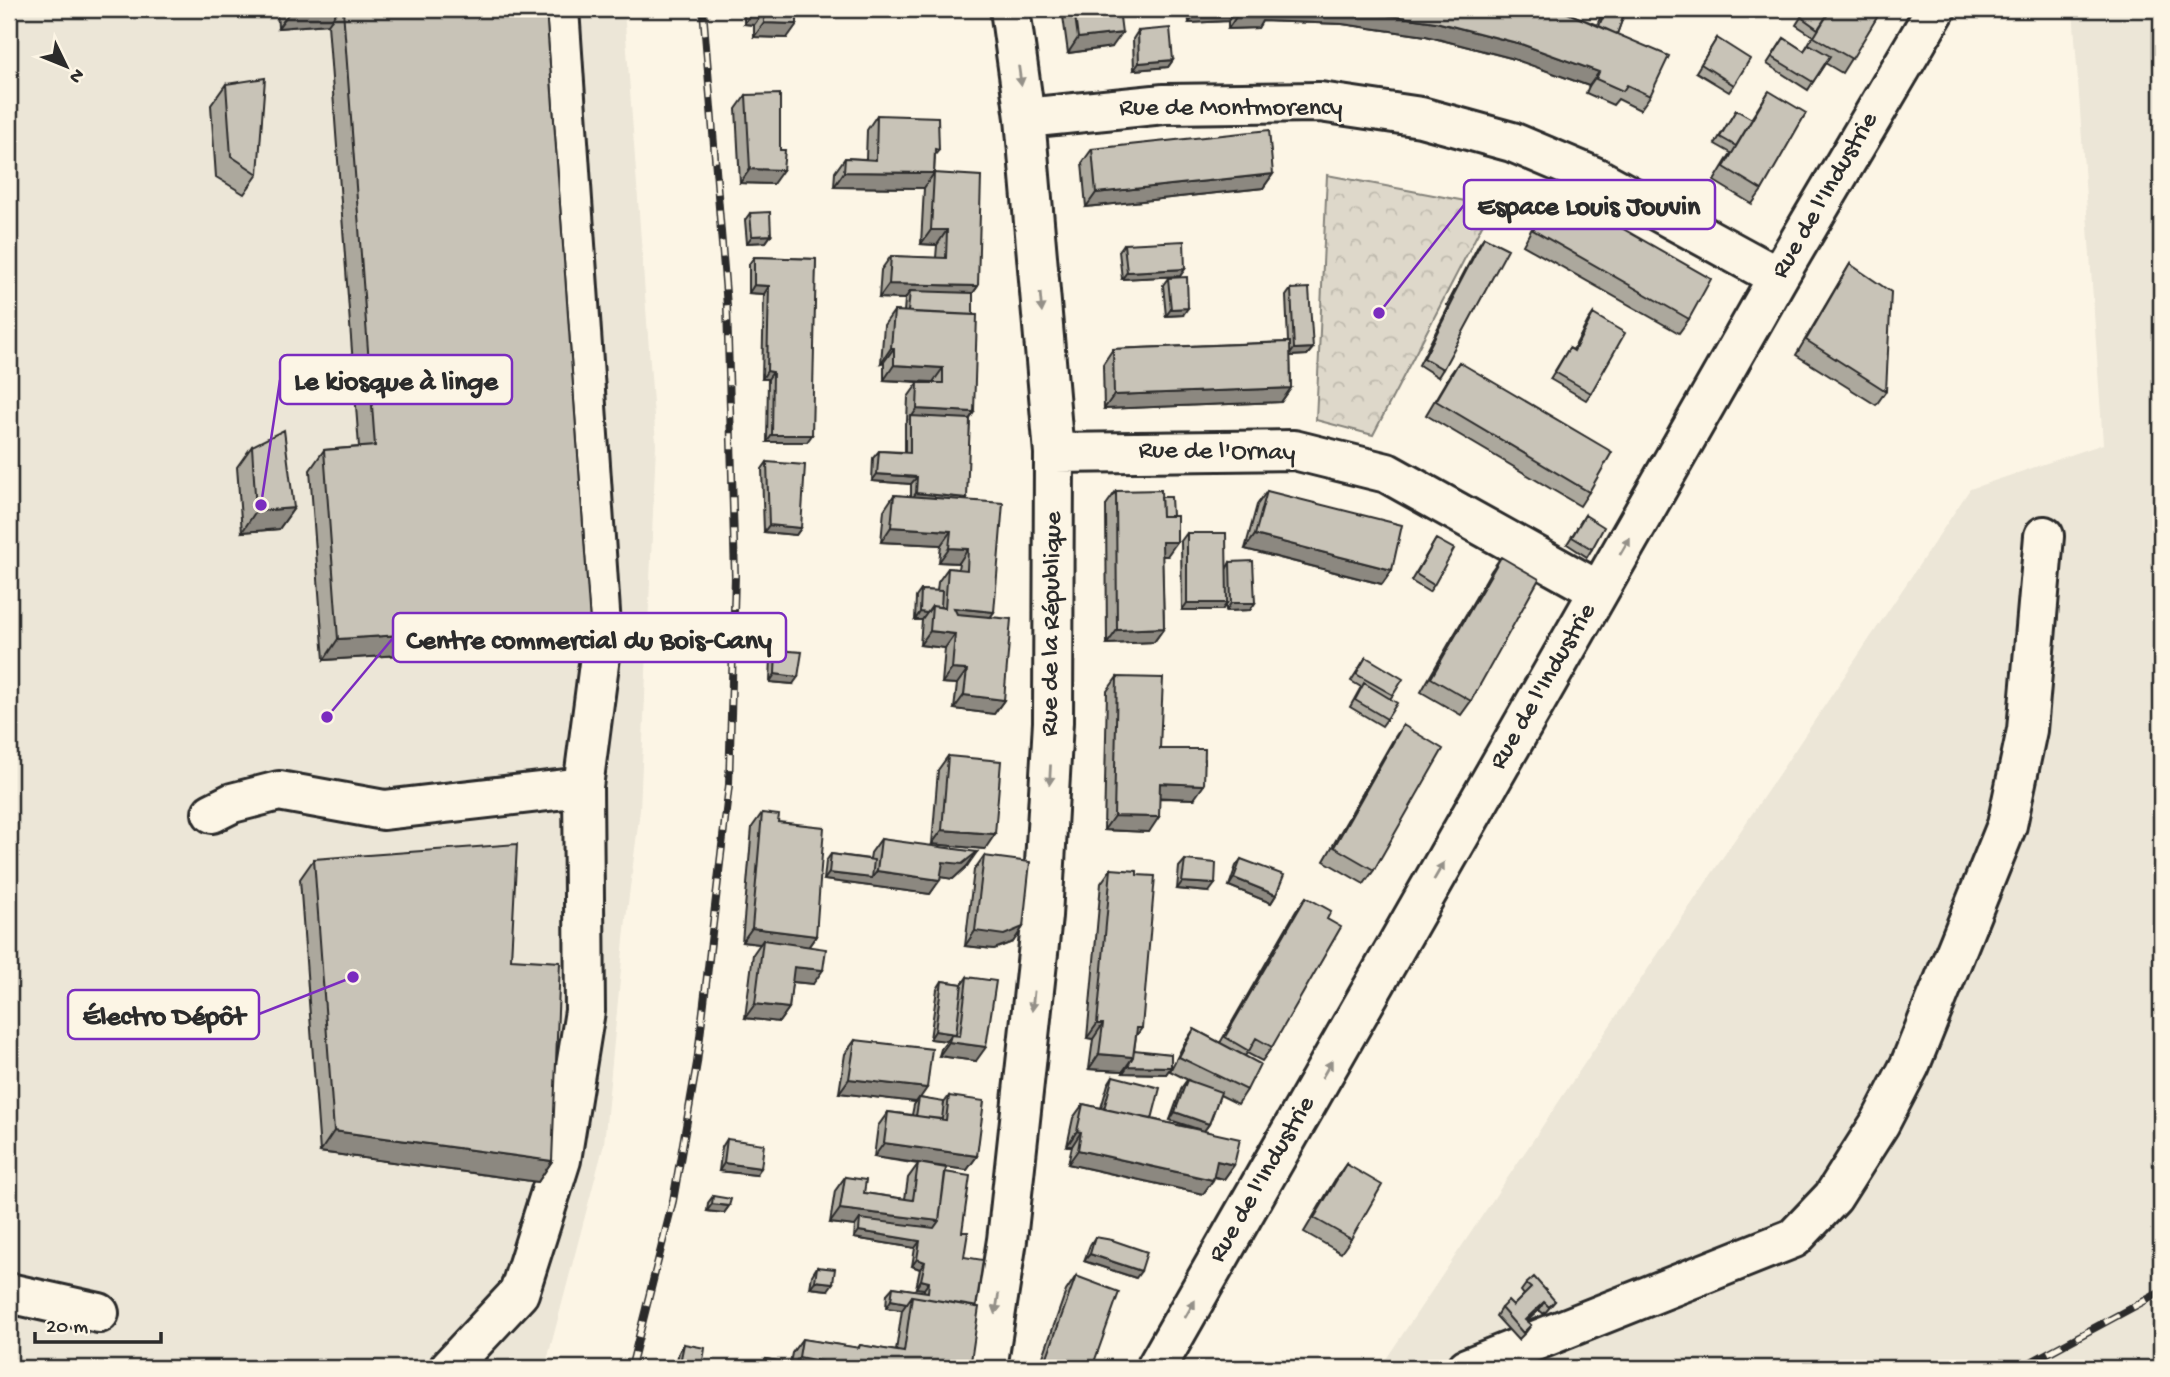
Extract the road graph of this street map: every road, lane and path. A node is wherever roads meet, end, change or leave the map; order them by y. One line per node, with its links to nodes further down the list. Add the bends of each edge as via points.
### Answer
1 (559, 9): 9 (street, via 601,641)
2 (1010, 9): 4 (street, Rue de la République, one-way to 4)
3 (1936, 9): 5 (street, Rue de l'Industrie)
4 (1025, 118): 5 (street, Rue de Montmorency, via 1164,104 1320,102 1421,117 1511,142 1595,177); 6 (street, Rue de la République, one-way to 6)
5 (1778, 277): 8 (street, Rue de l'Industrie, one-way to 5)
6 (1054, 453): 8 (street, Rue de l'Ornay, via 1294,450 1387,473); 14 (street, Rue de la République, one-way to 14, via 1053,722 1043,902 1007,1240)
7 (2044, 536): 16 (street, via 2026,730 2007,825 1910,1065 1881,1123 1833,1197 1794,1238)
8 (1599, 591): 15 (street, Rue de l'Industrie, one-way to 8)
9 (583, 787): 10 (street, via 384,810 279,791); 13 (street, via 585,1011 561,1160 519,1293)
10 (212, 813)
11 (9, 1293): 12 (street)
12 (99, 1313)
13 (449, 1368)
14 (987, 1368)
15 (1156, 1368)
16 (1467, 1368)

